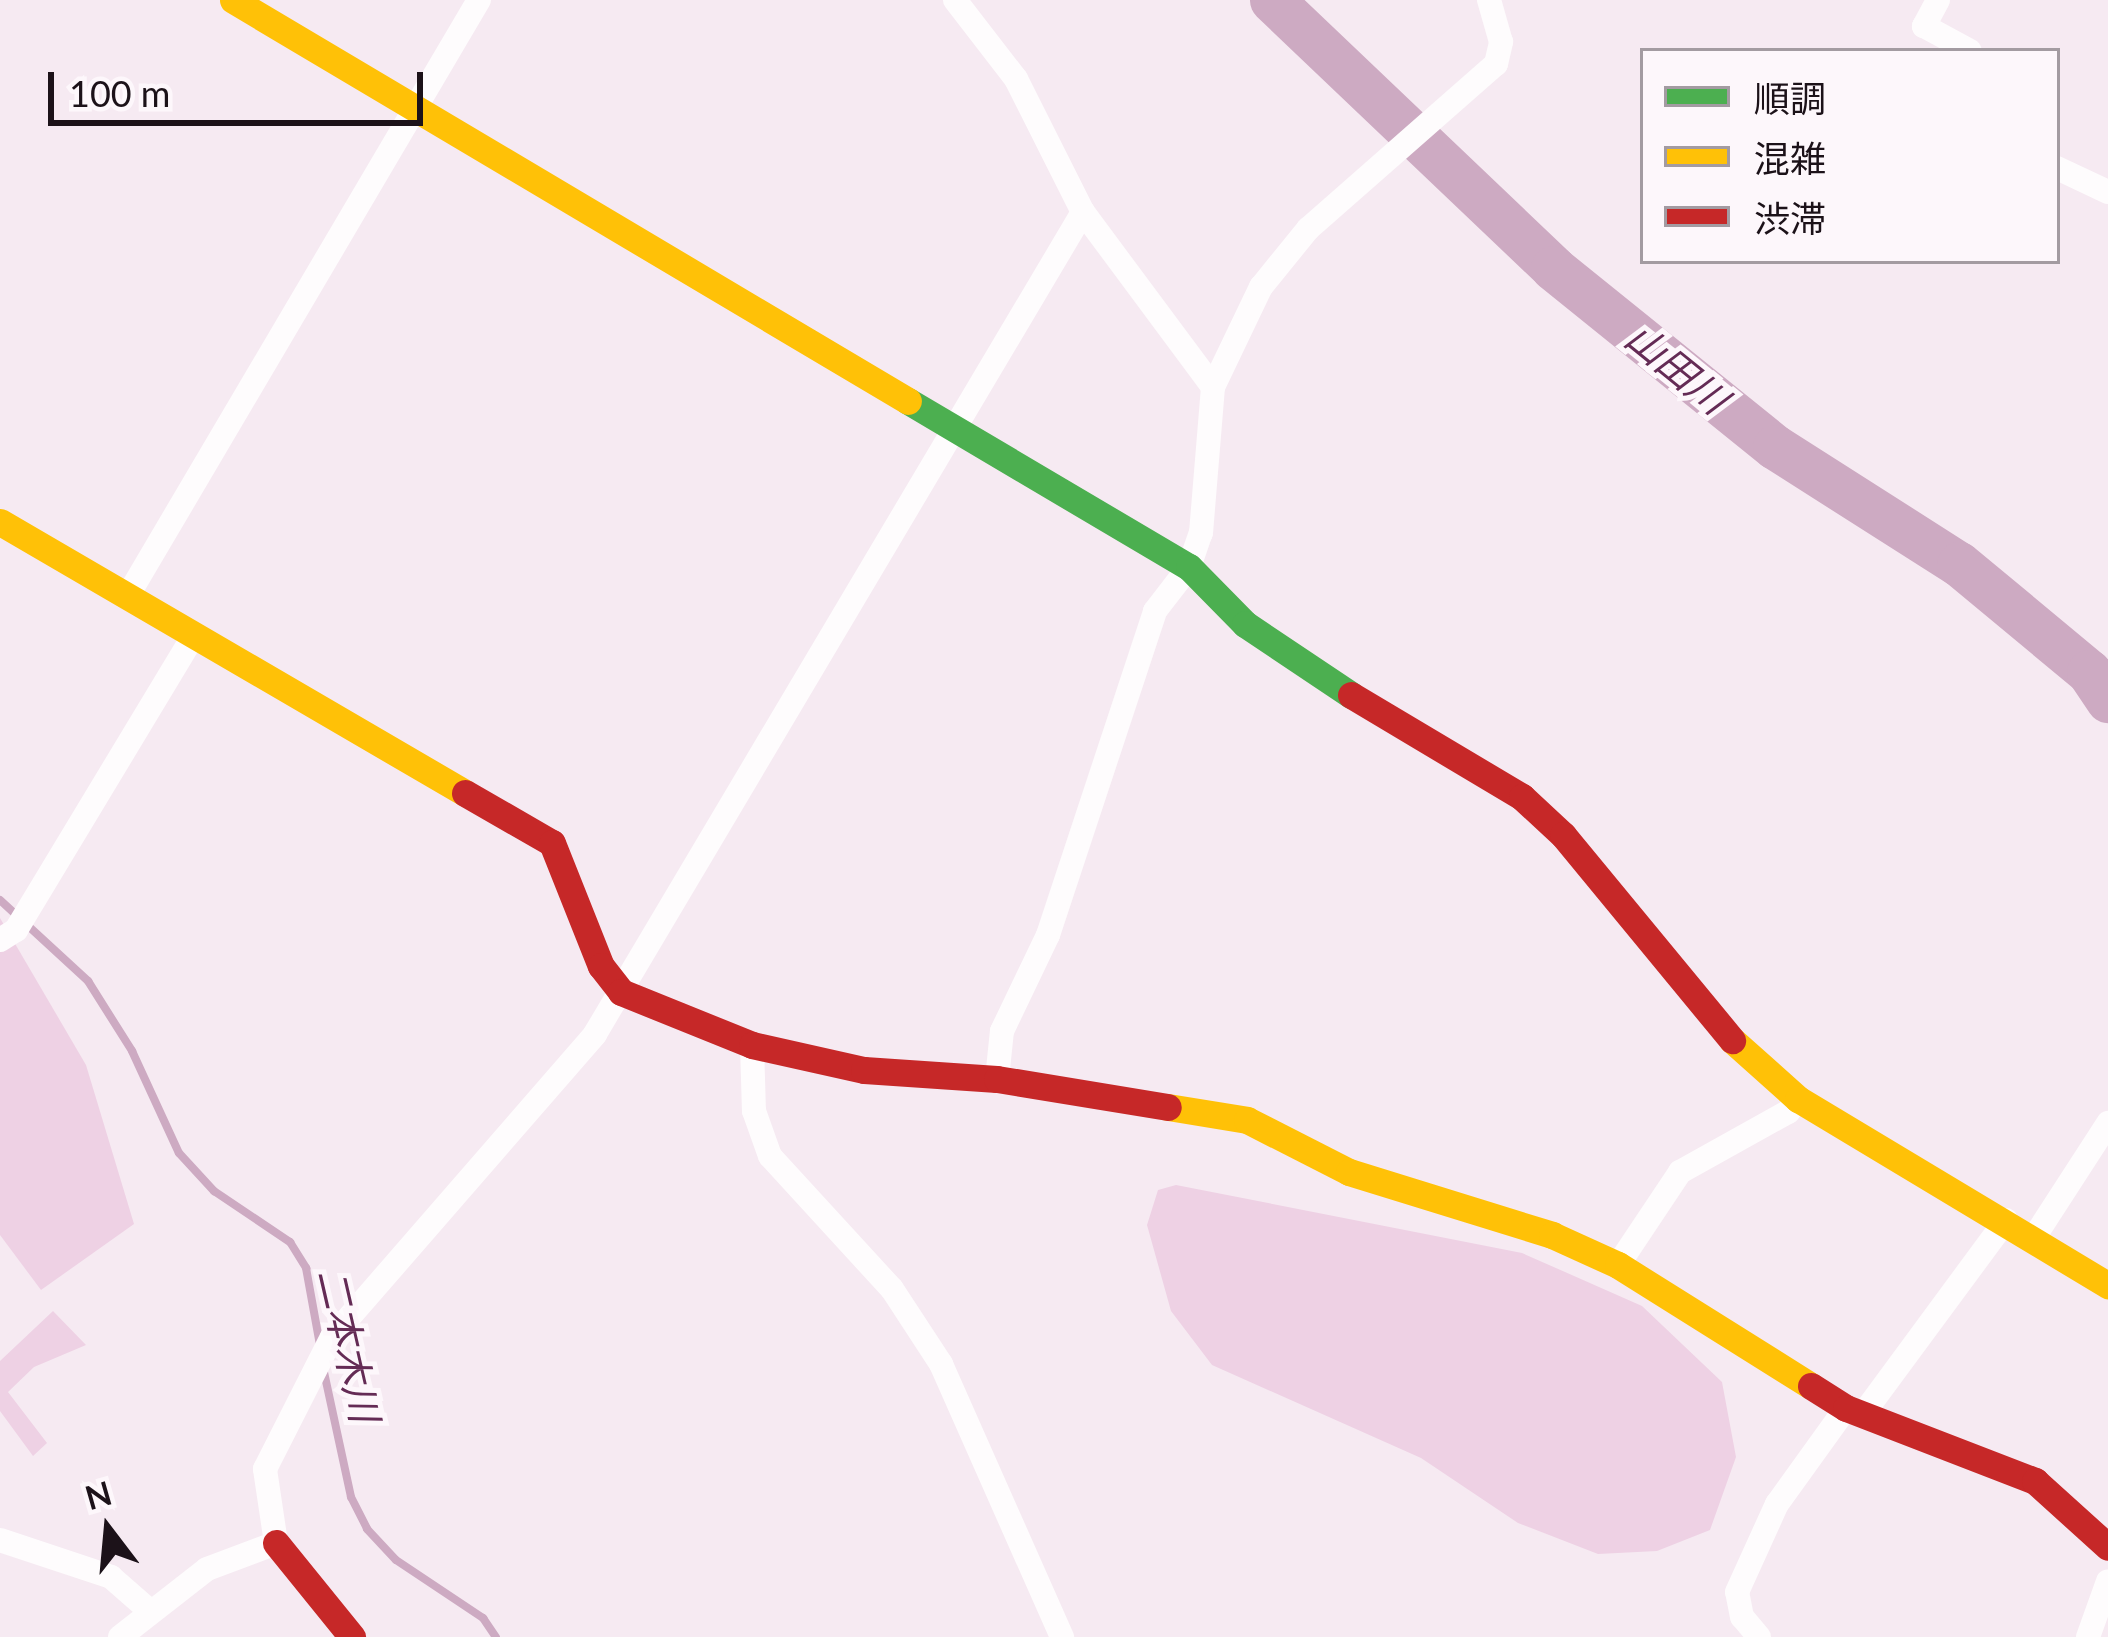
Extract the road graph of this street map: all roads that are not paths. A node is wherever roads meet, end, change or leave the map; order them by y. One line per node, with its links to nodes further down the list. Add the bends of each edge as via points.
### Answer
1 (233, 0): 7 (street)
2 (478, 0): 7 (street)
3 (955, 0): 10 (street, via 1016,79)
4 (1489, 0): 11 (street, via 1501,42 1496,64 1284,258)
5 (1938, 0): 6 (street, via 1924,26)
6 (1964, 48)
7 (415, 107): 12 (street); 15 (street)
8 (2060, 169): 9 (street)
9 (2108, 192)
10 (1083, 212): 11 (street); 12 (street)
11 (1213, 387): 14 (street, via 1202,533)
12 (954, 430): 14 (street); 18 (street)
13 (0, 521): 15 (street)
14 (1189, 567): 20 (street, via 1155,611 1048,935 1002,1031); 21 (street, via 1245,624 1442,756 1522,797 1563,835 1746,1057)
15 (127, 597): 16 (street)
16 (193, 637): 17 (street, via 25,915); 18 (street, via 552,843 601,966)
17 (0, 940)
18 (621, 992): 19 (street); 29 (street, via 595,1034 332,1337 265,1469)
19 (752, 1045): 20 (street, via 864,1070); 36 (street, via 754,1111 770,1156 892,1289 940,1364)
20 (998, 1078): 25 (street, via 1247,1120 1349,1172 1552,1235)
21 (1798, 1099): 23 (street); 25 (street, via 1680,1172)
22 (2108, 1123): 24 (street)
23 (2006, 1220): 24 (street); 27 (street)
24 (2035, 1237): 26 (street)
25 (1618, 1265): 27 (street)
26 (2108, 1285)
27 (1856, 1409): 30 (street, via 2036,1480); 37 (street, via 1777,1504 1737,1592 1742,1617)
28 (0, 1540): 32 (street, via 111,1577)
29 (276, 1543): 32 (street, via 207,1569); 33 (street)
30 (2108, 1547)
31 (2108, 1581): 38 (street)
32 (150, 1611): 34 (street)
33 (352, 1636): 35 (street)
34 (120, 1637)
35 (377, 1637)
36 (1062, 1637)
37 (1760, 1637)
38 (2088, 1637)

